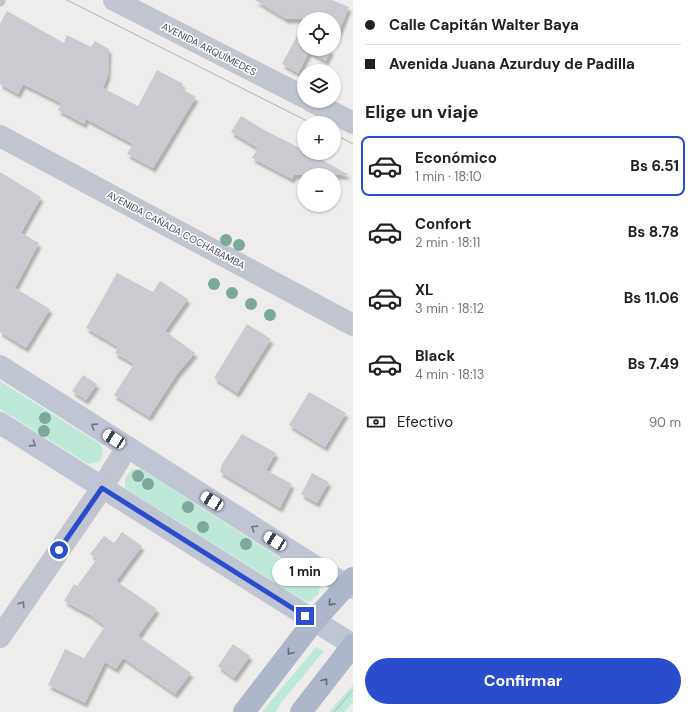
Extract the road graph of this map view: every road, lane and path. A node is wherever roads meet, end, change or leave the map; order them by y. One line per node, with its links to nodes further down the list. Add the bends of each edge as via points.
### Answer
1 (114, 0): 2 (street, AVENIDA ARQUÍMEDES)
2 (297, 93)
3 (325, 108): 4 (street)
4 (353, 122)
5 (0, 136): 6 (street, AVENIDA CAÑADA COCHABAMBA)
6 (353, 325)
7 (0, 366): 9 (main road, one-way to 7)
8 (0, 423): 10 (main road, one-way to 10)
9 (127, 447): 10 (street); 11 (main road, one-way to 9)
10 (102, 488): 12 (main road); 13 (street, one-way to 10)
11 (351, 584): 12 (main road, one-way to 12)
12 (314, 621): 14 (main road); 15 (main road, one-way to 15)
13 (0, 636)
14 (353, 645): 16 (main road, one-way to 14)
15 (244, 712)
16 (301, 712)

